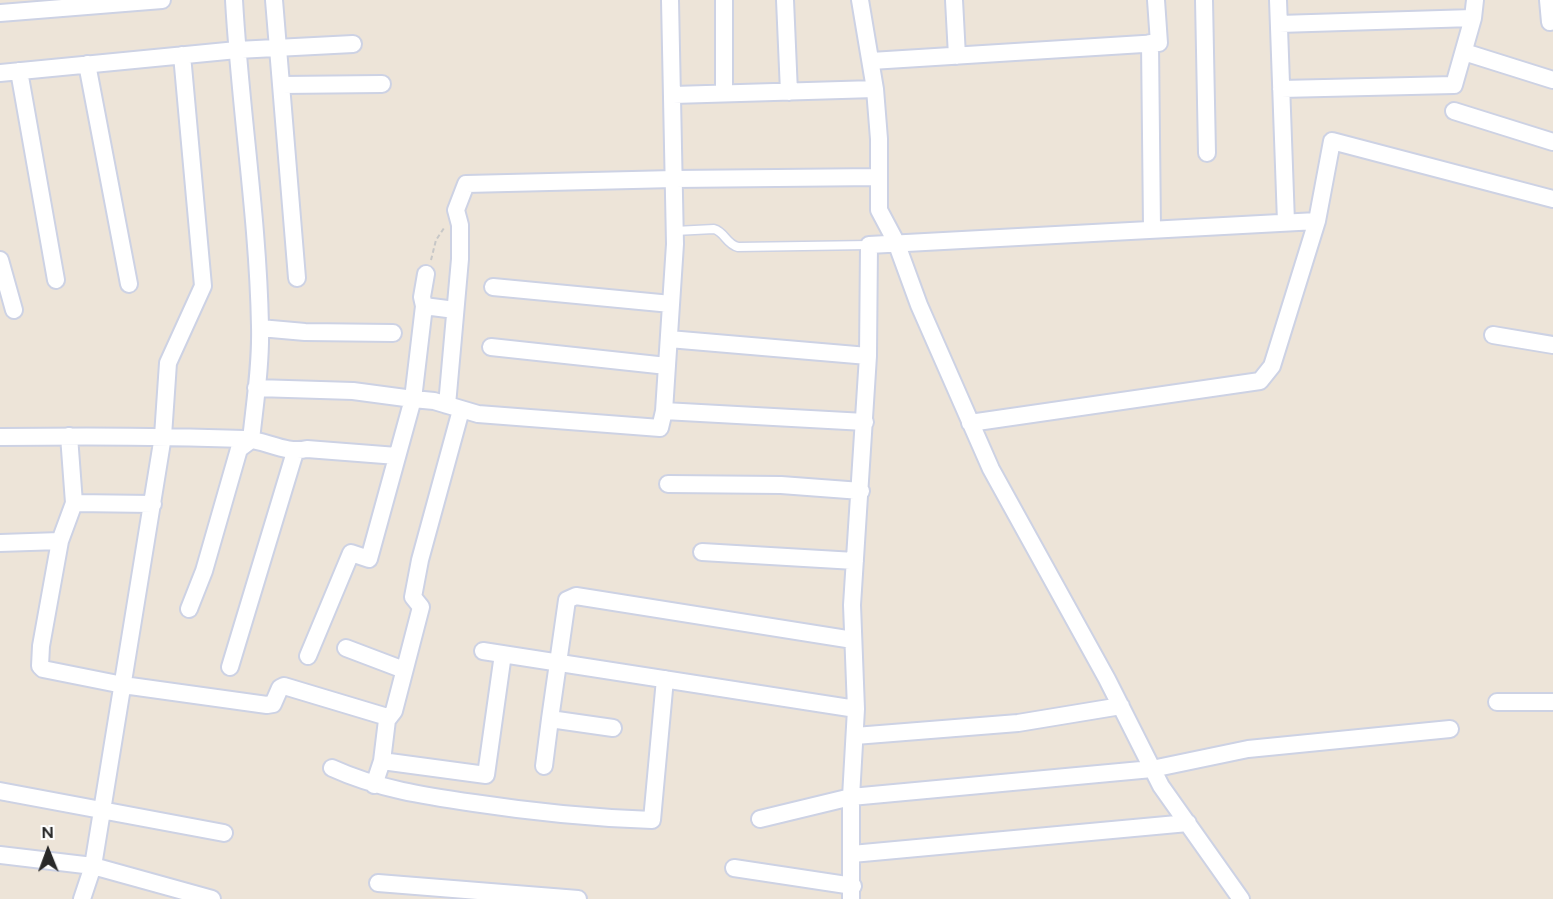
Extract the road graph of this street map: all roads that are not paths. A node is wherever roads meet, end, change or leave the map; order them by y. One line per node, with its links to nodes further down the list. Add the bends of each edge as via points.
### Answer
1 (162, 0): 14 (street)
2 (234, 0): 21 (street)
3 (274, 0): 20 (street)
4 (670, 0): 36 (street)
5 (724, 0): 35 (street)
6 (785, 0): 34 (street)
7 (860, 0): 25 (street)
8 (954, 0): 24 (street)
9 (1156, 0): 18 (street, via 1159,43)
10 (1204, 0): 39 (street)
11 (1278, 0): 17 (street)
12 (1475, 0): 15 (street)
13 (1548, 0): 16 (street)
14 (0, 13)
15 (1473, 18): 17 (street); 22 (street)
16 (1550, 22)
17 (1279, 24): 33 (street)
18 (1150, 43): 24 (street); 46 (street)
19 (353, 44): 20 (street)
20 (278, 47): 21 (street); 31 (street)
21 (237, 50): 23 (street); 60 (street, via 255,230)
22 (1464, 52): 29 (street); 33 (street, via 1454,85)
23 (182, 55): 26 (street); 75 (street, via 203,286 168,363)
24 (957, 56): 25 (street)
25 (871, 61): 32 (street)
26 (87, 64): 27 (street); 54 (street)
27 (19, 71): 28 (street); 53 (street)
28 (0, 73)
29 (1553, 80)
30 (382, 84): 31 (street)
31 (281, 85): 52 (street)
32 (875, 89): 34 (street); 40 (street)
33 (1281, 89): 45 (street)
34 (789, 92): 35 (street)
35 (724, 93): 36 (street)
36 (673, 94): 41 (street)
37 (1454, 111): 38 (street)
38 (1553, 142)
39 (1207, 153)
40 (879, 177): 41 (street); 43 (street)
41 (674, 179): 47 (street); 59 (street, via 466,184 456,210 460,225)
42 (1553, 199): 44 (street, via 1332,141)
43 (879, 210): 48 (street); 49 (street)
44 (1317, 221): 45 (street); 73 (street, via 1272,366 1260,381)
45 (1286, 222): 46 (street)
46 (1152, 228): 48 (street)
47 (675, 231): 49 (lane, via 714,229 738,247); 56 (street)
48 (896, 242): 49 (street); 73 (street)
49 (869, 245): 66 (street)
50 (0, 260): 58 (street)
51 (426, 274): 57 (street)
52 (297, 278)
53 (56, 280)
54 (129, 284)
55 (493, 287): 56 (street)
56 (671, 304): 63 (street)
57 (424, 306): 59 (street); 69 (street)
58 (14, 310)
59 (455, 310): 70 (street)
60 (260, 328): 61 (street); 68 (street)
61 (393, 333)
62 (1493, 335): 64 (street)
63 (669, 339): 66 (street); 67 (street)
64 (1553, 345)
65 (491, 347): 67 (street)
66 (868, 356): 72 (street)
67 (667, 366): 71 (street)
68 (256, 388): 69 (street, via 353,391); 77 (street)
69 (413, 399): 70 (street); 79 (street)
70 (454, 407): 71 (street, via 478,414 660,428); 96 (street, via 420,560 414,597 421,607)
71 (664, 411): 72 (street)
72 (865, 422): 81 (street)
73 (970, 423): 101 (street, via 991,470)
74 (69, 436): 75 (street); 76 (street); 82 (street)
75 (163, 436): 77 (street); 83 (street)
76 (0, 437)
77 (251, 440): 78 (street); 88 (street, via 239,450)
78 (295, 452): 79 (street, via 307,449); 95 (street)
79 (397, 456): 93 (street, via 369,559 351,553)
80 (668, 484): 81 (street, via 781,485)
81 (861, 491): 87 (street)
82 (74, 503): 83 (street); 84 (street)
83 (153, 504): 98 (street)
84 (60, 540): 85 (street); 98 (street, via 40,666 55,673)
85 (0, 543)
86 (702, 552): 87 (street)
87 (855, 561): 89 (street)
88 (189, 609)
89 (853, 640): 94 (street, via 576,596 567,600); 102 (street)
90 (346, 648): 96 (street)
91 (483, 651): 92 (street)
92 (503, 654): 94 (street); 108 (street, via 486,775)
93 (308, 656)
94 (557, 662): 97 (street); 103 (street)
95 (230, 667)
96 (404, 670): 104 (street, via 394,711)
97 (665, 678): 102 (street); 112 (street, via 652,820 522,810 403,793)
98 (123, 686): 104 (street, via 267,705 273,705 284,686); 115 (street)
99 (1497, 702): 100 (street)
100 (1553, 702)
101 (1121, 706): 107 (street, via 1018,723); 111 (street)
102 (856, 709): 107 (street)
103 (550, 719): 105 (street); 109 (street)
104 (387, 720): 108 (street)
105 (613, 728)
106 (1450, 729): 111 (street, via 1278,746 1206,756)
107 (855, 736): 114 (street)
108 (382, 761): 112 (street)
109 (544, 766)
110 (332, 768): 112 (street)
111 (1152, 769): 114 (street); 117 (street)
112 (374, 785)
113 (0, 791): 115 (street)
114 (851, 796): 116 (street); 119 (street)
115 (102, 810): 118 (street); 121 (street)
116 (760, 819)
117 (1188, 823): 119 (street); 128 (street)
118 (224, 833)
119 (852, 854): 124 (street)
120 (0, 855): 121 (street)
121 (93, 866): 125 (street); 126 (street)
122 (734, 868): 124 (street)
123 (378, 883): 127 (street)
124 (852, 893)
125 (82, 899)
126 (212, 899)
127 (578, 899)
128 (1241, 899)

